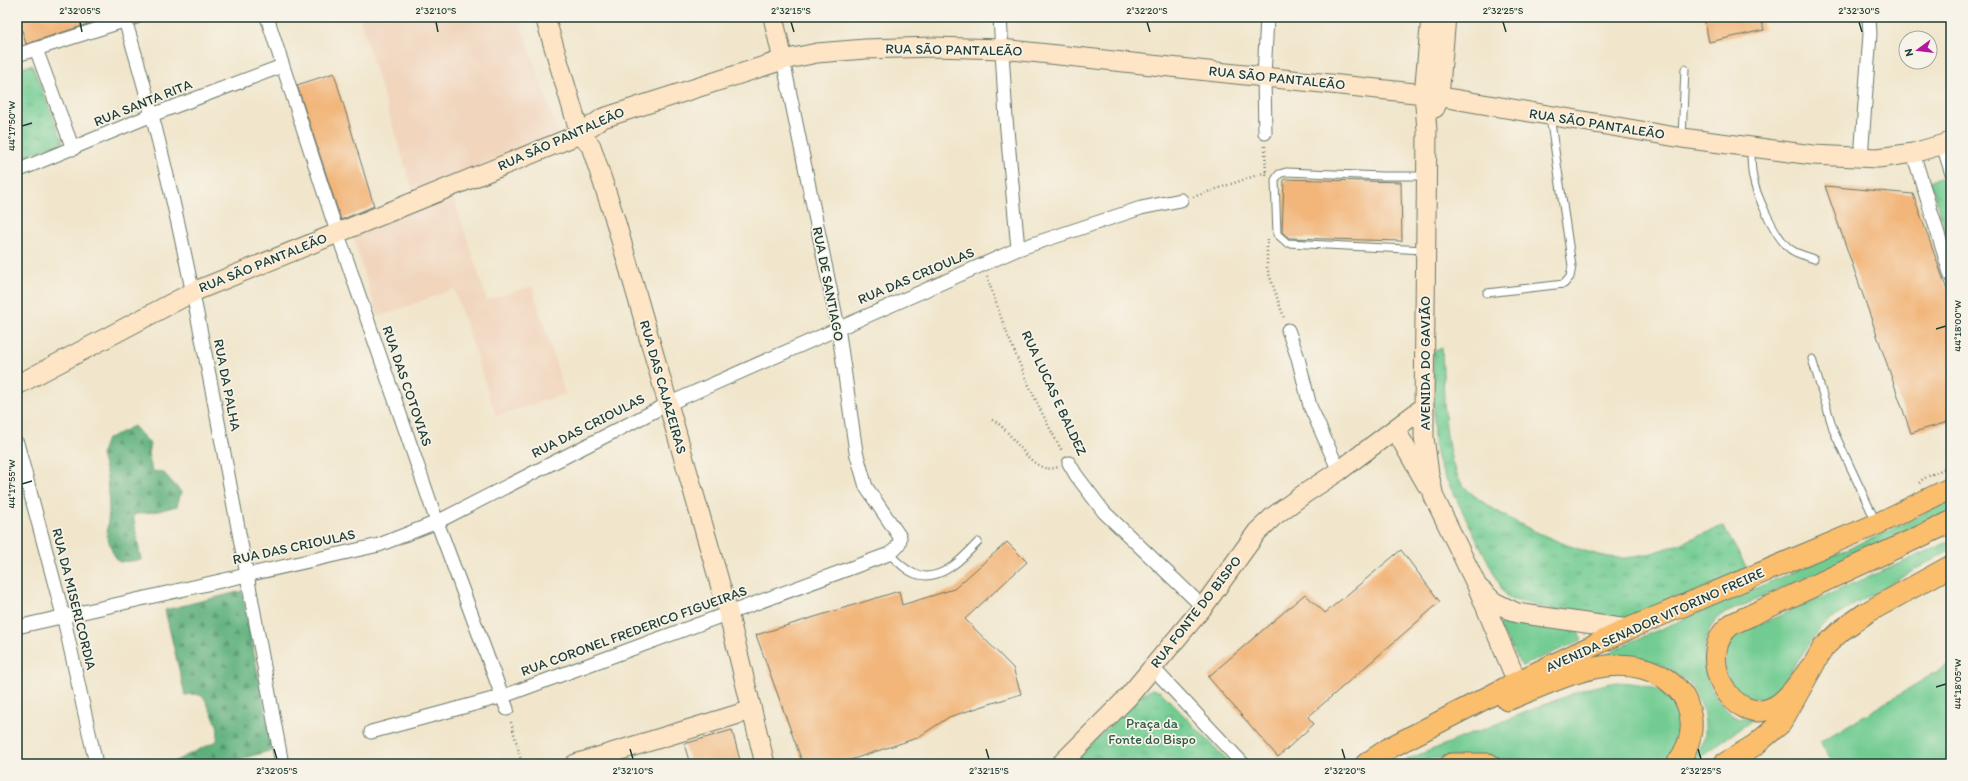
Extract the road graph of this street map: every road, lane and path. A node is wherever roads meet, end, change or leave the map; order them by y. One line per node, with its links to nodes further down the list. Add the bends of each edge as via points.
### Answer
1 (267, 17): 14 (street, RUA DAS COTOVIAS)
2 (545, 17): 21 (street, RUA DAS CAJAZEIRAS)
3 (774, 17): 13 (street, RUA DE SANTIAGO)
4 (1000, 17): 11 (street)
5 (1267, 17): 16 (street)
6 (1430, 17): 17 (street, AVENIDA DO GAVIÃO)
7 (1446, 17): 17 (street, AVENIDA DO GAVIÃO)
8 (1869, 17): 27 (street)
9 (128, 18): 10 (street); 18 (street, RUA DA PALHA)
10 (36, 49): 12 (street); 25 (street)
11 (1002, 49): 13 (street, RUA SÃO PANTALEÃO, via 865,49 817,53); 16 (street, RUA SÃO PANTALEÃO); 34 (street, via 1006,126)
12 (17, 55)
13 (783, 60): 21 (street, RUA SÃO PANTALEÃO, via 603,118); 41 (street, RUA DE SANTIAGO)
14 (282, 66): 18 (street, RUA SANTA RITA); 33 (street, RUA DAS COTOVIAS)
15 (1685, 69): 22 (lane)
16 (1264, 77): 17 (street, RUA SÃO PANTALEÃO); 20 (street)
17 (1432, 96): 19 (street, RUA SÃO PANTALEÃO); 31 (street, AVENIDA DO GAVIÃO, via 1427,130)
18 (152, 115): 25 (street, RUA SANTA RITA); 39 (street, RUA DA PALHA)
19 (1550, 116): 22 (street, RUA SÃO PANTALEÃO); 40 (lane, via 1572,266 1570,277 1564,284)
20 (1265, 132)
21 (580, 134): 33 (street, RUA SÃO PANTALEÃO); 45 (street, RUA DAS CAJAZEIRAS, via 591,146 614,216)
22 (1682, 138): 24 (street, RUA SÃO PANTALEÃO)
23 (1947, 143): 26 (street, RUA SÃO PANTALEÃO); 30 (street)
24 (1750, 147): 27 (street, RUA SÃO PANTALEÃO); 36 (lane, via 1752,177 1757,193 1781,240 1790,249)
25 (73, 148): 28 (street, RUA SANTA RITA)
26 (1914, 153): 27 (street, RUA SÃO PANTALEÃO); 38 (street)
27 (1861, 158)
28 (17, 171)
29 (1266, 172): 32 (path)
30 (1951, 172)
31 (1426, 176): 35 (street, AVENIDA DO GAVIÃO); 35 (lane, via 1286,172 1279,174 1275,180 1277,234 1287,244)
32 (1181, 200): 34 (street, RUA DAS CRIOULAS, via 1141,208)
33 (338, 233): 39 (street, RUA SÃO PANTALEÃO); 54 (street, RUA DAS COTOVIAS)
34 (1018, 249): 37 (street, RUA DAS CRIOULAS)
35 (1425, 250): 46 (street, AVENIDA DO GAVIÃO)
36 (1814, 259)
37 (983, 264): 41 (street, RUA DAS CRIOULAS); 50 (path, RUA LUCAS E BALDEZ, via 1016,354)
38 (1951, 276)
39 (193, 292): 44 (street, RUA SÃO PANTALEÃO); 61 (street, RUA DA PALHA)
40 (1487, 293)
41 (838, 327): 45 (street, RUA DAS CRIOULAS); 57 (street, RUA DE SANTIAGO, via 856,452 866,487 877,506 893,525)
42 (1288, 330): 51 (street, via 1310,406)
43 (1812, 359): 56 (lane, via 1834,432)
44 (17, 385)
45 (668, 404): 54 (street, RUA DAS CRIOULAS); 64 (street, RUA DAS CAJAZEIRAS)
46 (1424, 407): 48 (street, RUA FONTE DO BISPO); 53 (street, AVENIDA DO GAVIÃO, via 1426,457)
47 (992, 420): 50 (path, via 1002,426 1019,448 1041,468 1052,470)
48 (1395, 429): 51 (street, RUA FONTE DO BISPO); 53 (street)
49 (17, 443): 65 (street, RUA DA MISERICORDIA)
50 (1069, 463): 63 (street, RUA LUCAS E BALDEZ, via 1104,512)
51 (1339, 471): 63 (street, RUA FONTE DO BISPO, via 1263,526)
52 (1951, 488): 56 (main road, AVENIDA SENADOR VITORINO FREIRE)
53 (1434, 497): 62 (street, AVENIDA DO GAVIÃO)
54 (437, 522): 61 (street, RUA DAS CRIOULAS, via 379,545); 71 (street, RUA DAS COTOVIAS)
55 (1951, 522): 68 (main road, via 1732,624 1725,630 1716,647 1716,670 1725,690 1738,704 1751,710 1766,709 1783,701)
56 (1877, 524): 67 (main road, AVENIDA SENADOR VITORINO FREIRE)
57 (900, 542): 59 (street, RUA CORONEL FREDERICO FIGUEIRAS, via 897,549)
58 (978, 542): 59 (lane, via 961,560 943,572 930,576 918,575)
59 (889, 554): 64 (street, RUA CORONEL FREDERICO FIGUEIRAS)
60 (1951, 566): 68 (main road, via 1866,613 1842,630 1824,648)
61 (247, 573): 65 (street, RUA DAS CRIOULAS); 77 (street, RUA DA PALHA)
62 (1476, 586): 67 (street, AVENIDA DO GAVIÃO, via 1494,602 1517,613); 70 (street, AVENIDA DO GAVIÃO)
63 (1204, 607): 69 (street, RUA FONTE DO BISPO)
64 (728, 612): 71 (street, RUA CORONEL FREDERICO FIGUEIRAS); 73 (street, RUA DAS CAJAZEIRAS)
65 (63, 615): 66 (street, RUA DAS CRIOULAS); 76 (street, RUA DA MISERICORDIA)
66 (17, 627)
67 (1628, 628): 70 (main road, AVENIDA SENADOR VITORINO FREIRE)
68 (1811, 667): 87 (main road, via 1798,696 1781,723 1755,745)
69 (1153, 668): 81 (street, RUA FONTE DO BISPO, via 1128,697); 82 (street)
70 (1517, 682): 75 (main road, AVENIDA SENADOR VITORINO FREIRE)
71 (504, 696): 72 (street, RUA DAS COTOVIAS); 74 (street, RUA CORONEL FREDERICO FIGUEIRAS)
72 (507, 709): 78 (path)
73 (752, 710): 79 (street); 80 (street, RUA DAS CAJAZEIRAS)
74 (371, 732)
75 (1418, 734): 83 (main road, AVENIDA SENADOR VITORINO FREIRE); 86 (main road, via 1582,671 1609,666 1634,666 1667,680 1681,692 1688,704 1691,718 1690,735 1684,754)
76 (96, 764)
77 (282, 764)
78 (522, 764)
79 (575, 764)
80 (765, 764)
81 (1061, 764)
82 (1243, 764)
83 (1366, 764)
84 (1451, 764): 85 (main road)
85 (1489, 764)
86 (1677, 764)
87 (1724, 764)

